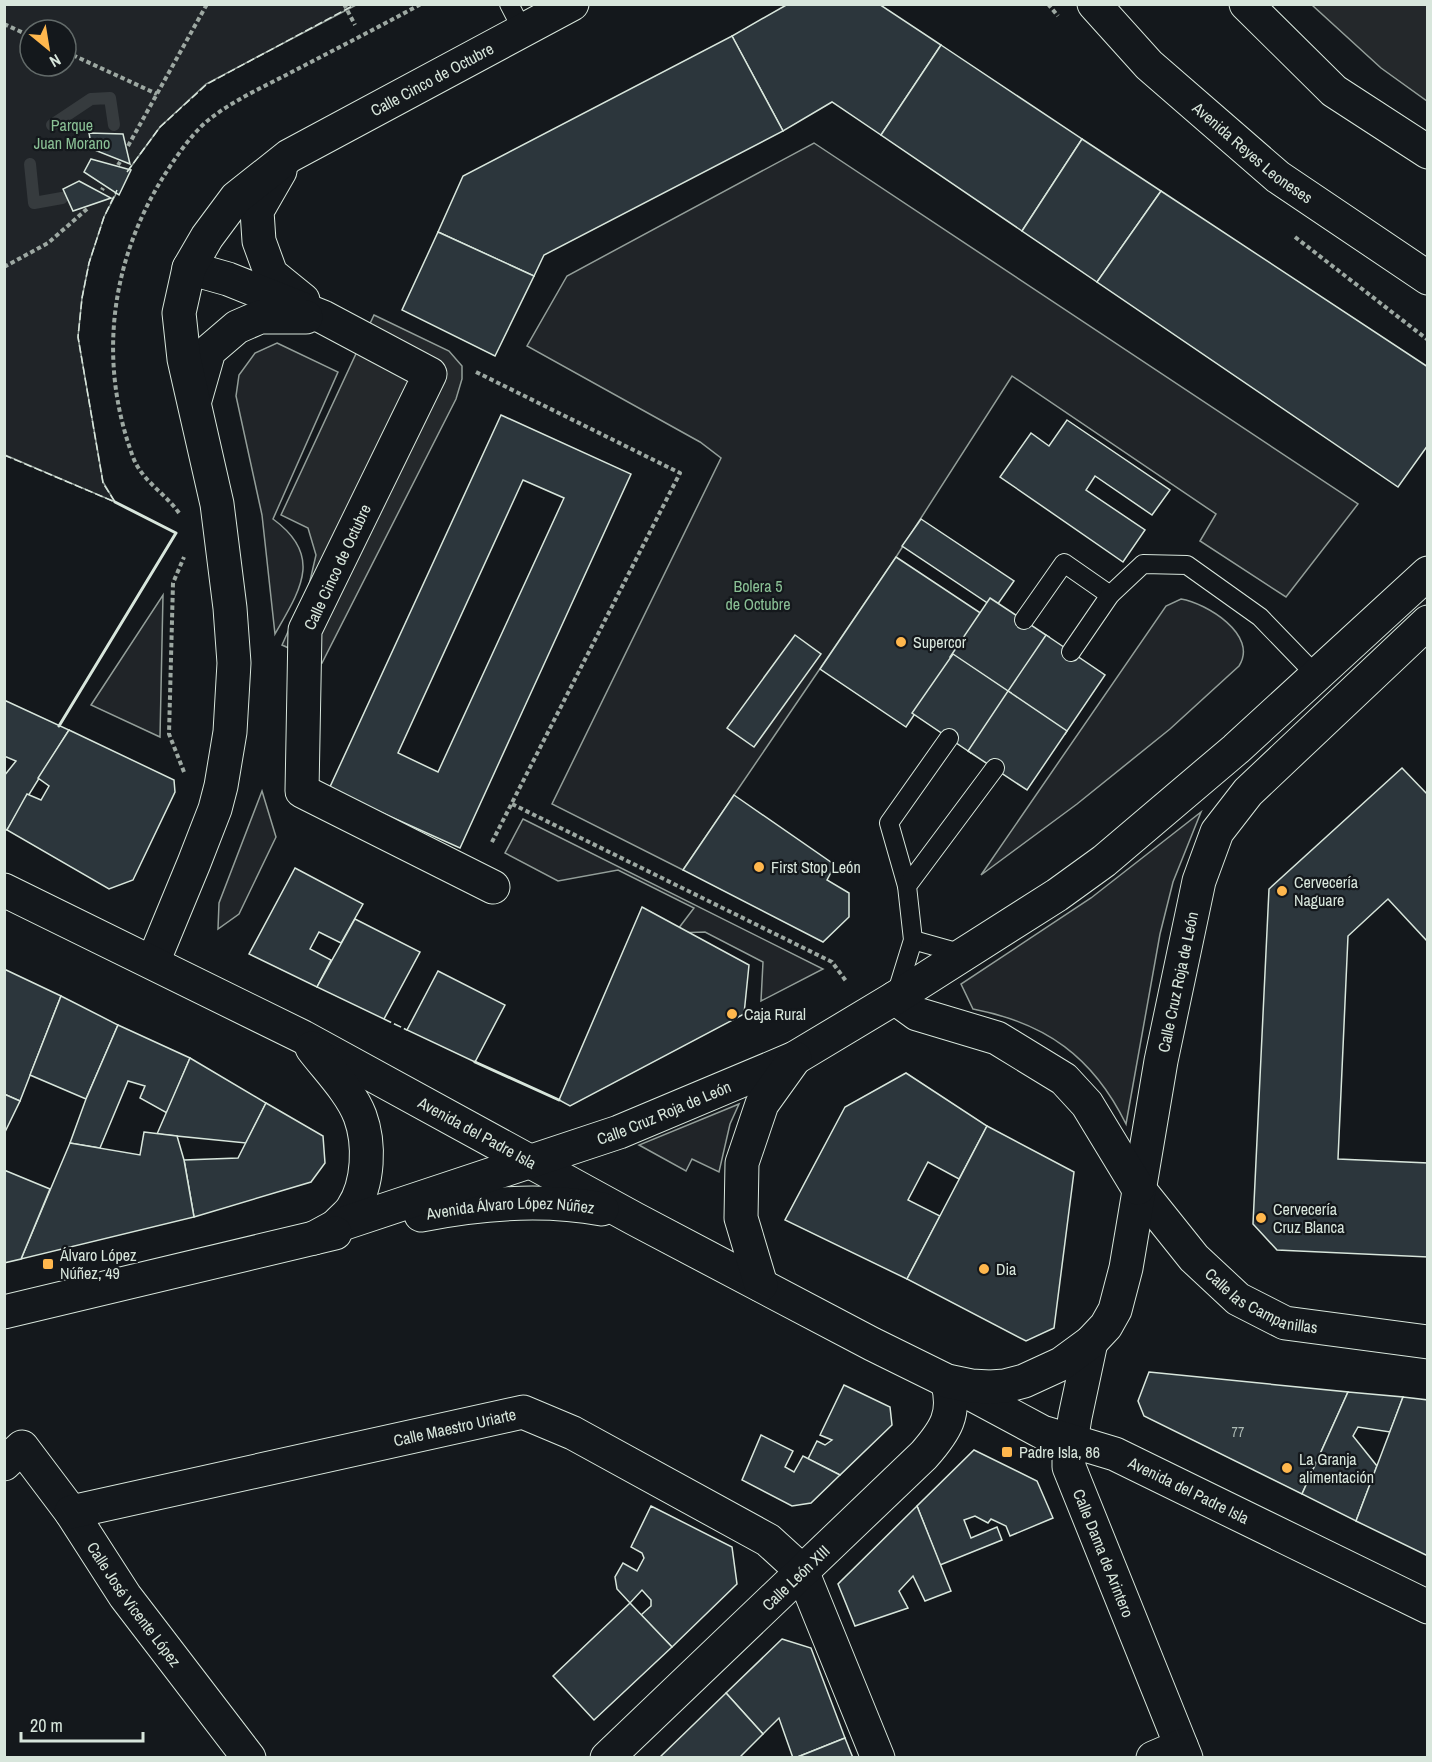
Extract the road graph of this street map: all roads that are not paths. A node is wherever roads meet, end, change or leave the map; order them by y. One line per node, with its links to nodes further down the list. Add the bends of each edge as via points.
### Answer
1 (572, 4): 4 (street, Calle Cinco de Octubre)
2 (1094, 4): 8 (street, Avenida Reyes Leoneses, via 1149,65 1278,177)
3 (1246, 4): 5 (street, via 1335,91)
4 (516, 18): 6 (street, Calle Cinco de Octubre)
5 (1428, 152)
6 (289, 156): 7 (street, Calle Cinco de Octubre, via 236,198); 9 (street, Calle Cinco de Octubre, via 257,211 259,241 271,274)
7 (189, 268): 9 (street, Calle Cinco de Octubre, via 228,279); 10 (street, Calle Cinco de Octubre, via 179,313)
8 (1428, 278)
9 (323, 317): 10 (street, Calle Cinco de Octubre, via 260,317 237,327 209,351); 20 (street, Calle Cinco de Octubre, via 430,374 305,630 302,791)
10 (194, 405): 24 (street, Calle Cinco de Octubre, via 217,504 230,608 234,663 230,732 215,809)
11 (1428, 573): 16 (street, Calle Cruz Roja de León)
12 (1110, 595): 13 (lane, via 1064,563); 15 (lane); 16 (lane, via 1143,564 1187,565 1260,617)
13 (1024, 620)
14 (1428, 622): 29 (street, Calle Cruz Roja de León, via 1248,792 1217,832 1199,881)
15 (1071, 652)
16 (1316, 675): 23 (street, Calle Cruz Roja de León, via 1104,861 1057,896)
17 (949, 738): 19 (lane, via 889,823)
18 (994, 768): 19 (lane)
19 (907, 886): 22 (lane)
20 (493, 887)
21 (4, 890): 24 (street, Avenida del Padre Isla)
22 (913, 940): 23 (lane); 25 (lane)
23 (963, 954): 25 (street, Calle Cruz Roja de León)
24 (153, 962): 26 (street, Avenida del Padre Isla)
25 (895, 998): 27 (street, Calle Cruz Roja de León); 29 (street, Calle las Campanillas, via 917,1014 997,1038 1064,1079 1087,1104)
26 (303, 1037): 28 (street, Avenida del Padre Isla); 31 (street, via 360,1115 366,1148 363,1185 352,1209)
27 (795, 1058): 28 (street, Calle Cruz Roja de León, via 619,1132); 32 (street, Calle Cruz Roja de León, via 762,1104 742,1163 741,1218)
28 (530, 1161): 30 (street, Avenida del Padre Isla); 31 (street, Avenida Álvaro López Núñez)
29 (1138, 1188): 34 (street, Calle Cruz Roja de León, via 1126,1268 1115,1310); 35 (street, Calle las Campanillas, via 1194,1258 1238,1299 1285,1323)
30 (635, 1219): 31 (street, Avenida Álvaro López Núñez, via 572,1203 514,1202); 32 (street, Avenida del Padre Isla)
31 (325, 1232): 33 (street, Avenida Álvaro López Núñez)
32 (761, 1285): 36 (street, Avenida del Padre Isla)
33 (4, 1312)
34 (1091, 1342): 37 (street, Calle Cruz Roja de León, via 1061,1364); 38 (street, Calle Dama de Arintero)
35 (1428, 1342)
36 (947, 1381): 37 (street, Avenida del Padre Isla, via 990,1388); 38 (street, Avenida del Padre Isla, via 1042,1432); 41 (street, Calle León XIII, via 952,1406 936,1441)
37 (1024, 1381)
38 (1072, 1440): 42 (street, Avenida del Padre Isla, via 1115,1454); 43 (street, Calle Dama de Arintero, via 1072,1477)
39 (13, 1455): 40 (street, Calle José Vicente López)
40 (71, 1512): 41 (street, Calle Maestro Uriarte, via 523,1412 573,1433 768,1540); 44 (street, Calle José Vicente López, via 125,1596)
41 (802, 1571): 45 (street, Calle León XIII); 46 (street)
42 (1428, 1607)
43 (1173, 1754)
44 (249, 1758)
45 (607, 1758)
46 (878, 1758)

